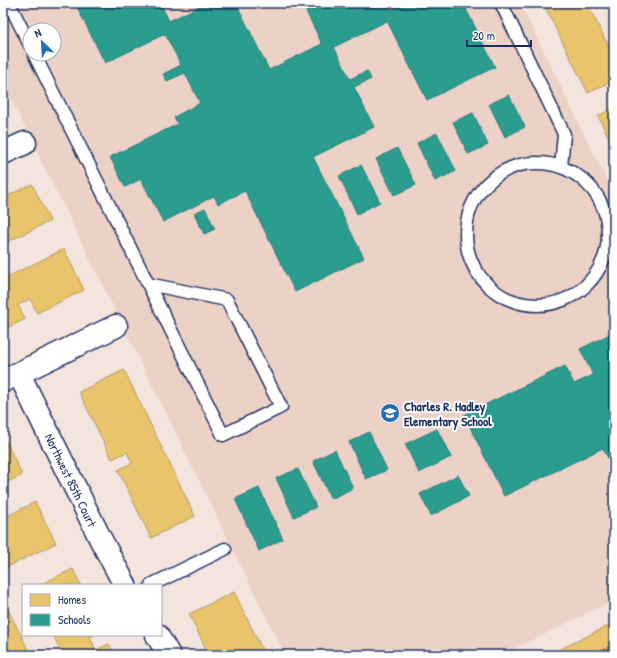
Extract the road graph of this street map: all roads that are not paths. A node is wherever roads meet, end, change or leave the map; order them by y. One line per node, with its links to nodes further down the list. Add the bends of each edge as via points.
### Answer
1 (9, 3): 3 (lane)
2 (500, 3): 7 (lane, via 564,134)
3 (22, 29)
4 (38, 62): 9 (lane)
5 (24, 143): 6 (street)
6 (3, 153)
7 (562, 167): 8 (lane, via 578,176 591,188 601,203); 8 (lane, via 544,163 509,168 493,177 481,190 471,205 465,240 476,274 502,297 519,304 537,306 555,303 572,296 586,286 598,272)
8 (611, 241)
9 (148, 284): 9 (lane, via 223,436 281,408 227,300)
10 (116, 326): 11 (street)
11 (11, 377): 13 (street, Northwest 85th Court)
12 (225, 549): 14 (lane)
13 (124, 584)
14 (154, 584)
15 (158, 636): 16 (street)
16 (169, 655)

